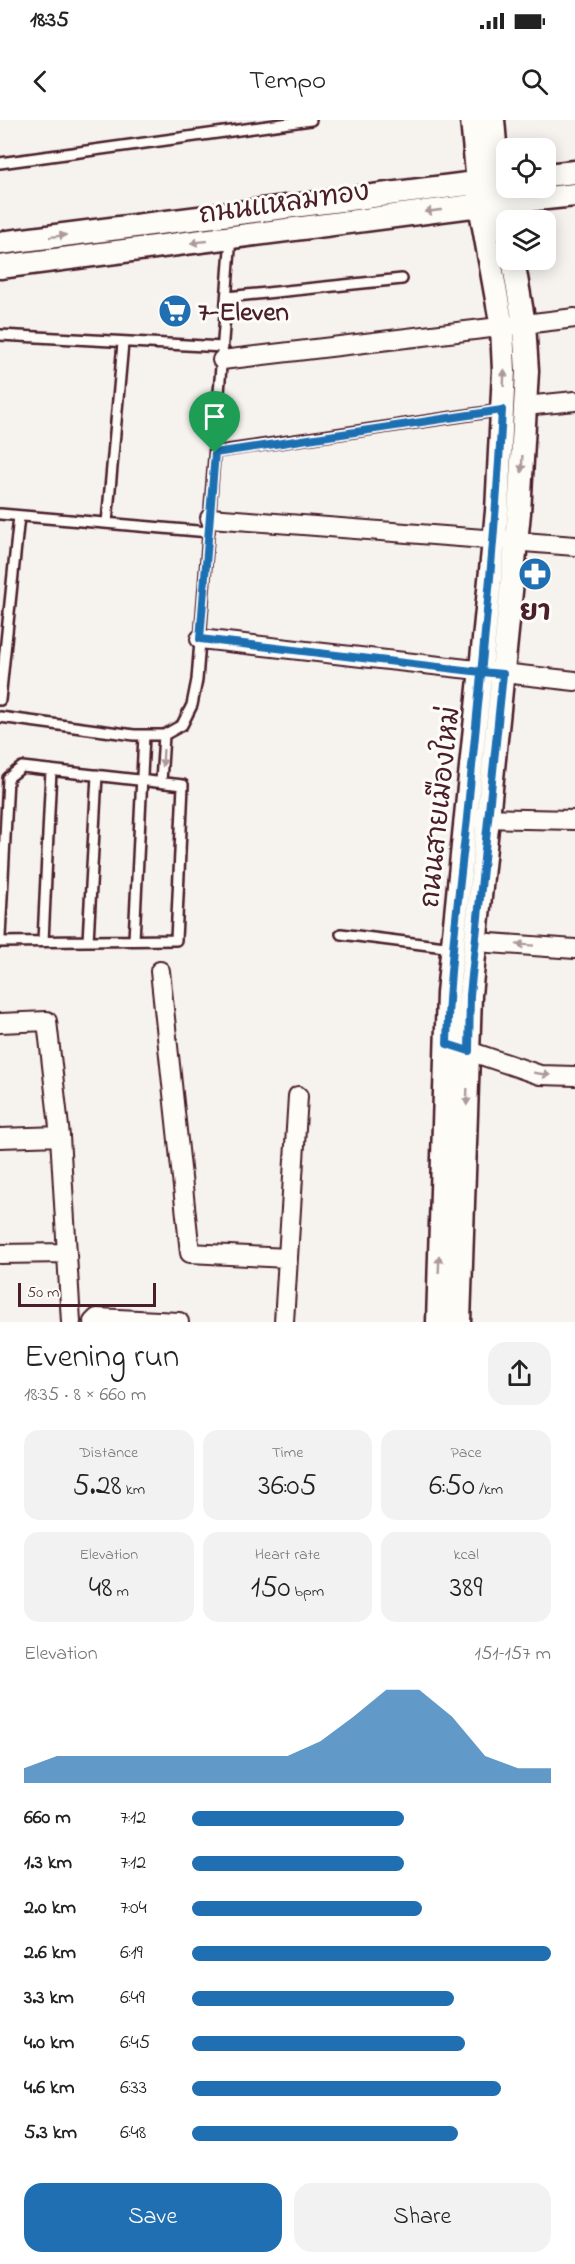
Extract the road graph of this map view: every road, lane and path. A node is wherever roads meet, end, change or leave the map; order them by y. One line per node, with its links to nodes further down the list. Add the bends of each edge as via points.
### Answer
1 (311, 120): 4 (lane)
2 (472, 120): 7 (street, ถนนสายเมืองใหม่)
3 (493, 120): 7 (street, ถนนสายเมืองใหม่)
4 (0, 163)
5 (575, 172): 6 (street)
6 (556, 174)
7 (494, 180): 9 (street, ถนนสายเมืองใหม่); 11 (street, ถนนแหลมทอง)
8 (575, 195): 9 (street, ถนนแหลมทอง)
9 (490, 204): 10 (street, ถนนสายเมืองใหม่); 12 (street, ถนนแหลมทอง, one-way to 12); 19 (street, ถนนสายเมืองใหม่)
10 (496, 214)
11 (228, 215): 12 (lane); 13 (street, ถนนแหลมทอง, one-way to 11)
12 (232, 238): 14 (street, ถนนแหลมทอง, one-way to 14); 17 (lane)
13 (0, 243)
14 (0, 267)
15 (513, 270): 19 (street, ถนนสายเมืองใหม่)
16 (402, 279): 17 (lane)
17 (227, 297): 22 (lane)
18 (575, 318): 19 (street)
19 (513, 326): 22 (street); 24 (street, ถนนสายเมืองใหม่, via 527,370); 25 (street, ถนนสายเมืองใหม่, one-way to 19, via 504,371)
20 (0, 335): 21 (lane)
21 (123, 344): 22 (lane); 29 (lane)
22 (223, 354): 26 (lane)
23 (575, 401): 24 (street)
24 (525, 406): 32 (street, ถนนสายเมืองใหม่, one-way to 32)
25 (502, 410): 26 (lane); 31 (street, ถนนสายเมืองใหม่)
26 (215, 453): 30 (lane)
27 (0, 514): 28 (lane)
28 (19, 516): 29 (lane); 37 (lane)
29 (107, 523): 30 (lane)
30 (209, 525): 31 (street); 34 (lane)
31 (494, 538): 32 (street); 35 (street, ถนนสายเมืองใหม่)
32 (516, 541): 33 (street); 35 (street, ถนนสายเมืองใหม่)
33 (575, 546)
34 (200, 639): 35 (street); 40 (lane, via 192,705 182,725)
35 (492, 673): 36 (street); 45 (street, ถนนสายเมืองใหม่)
36 (575, 681)
37 (0, 700)
38 (0, 717): 39 (lane)
39 (144, 735): 40 (lane); 43 (lane)
40 (164, 735): 44 (lane, one-way to 44)
41 (51, 770): 42 (lane); 48 (lane, via 22,767 8,778); 52 (lane)
42 (97, 775): 43 (lane); 50 (lane)
43 (141, 780): 44 (lane); 49 (lane)
44 (161, 782): 49 (lane, via 183,785 176,940)
45 (478, 818): 46 (street); 53 (street, ถนนสายเมืองใหม่); 54 (street, ถนนสายเมืองใหม่)
46 (575, 820)
47 (341, 934): 54 (lane)
48 (0, 937)
49 (134, 940): 50 (lane)
50 (88, 941): 52 (lane)
51 (0, 942): 52 (lane)
52 (44, 942)
53 (476, 942): 55 (street, one-way to 53); 59 (street, ถนนสายเมืองใหม่)
54 (453, 948): 58 (street, ถนนสายเมืองใหม่)
55 (575, 949)
56 (160, 971): 66 (street, via 190,1253)
57 (0, 1023): 62 (street, via 47,1021)
58 (447, 1044): 59 (street); 71 (street, ถนนสายเมืองใหม่, one-way to 58)
59 (469, 1051): 60 (street, one-way to 60, via 540,1075); 72 (street, ถนนสายเมืองใหม่, one-way to 72)
60 (575, 1076)
61 (298, 1096): 66 (street)
62 (60, 1136): 63 (street); 64 (street)
63 (0, 1138)
64 (66, 1253): 65 (street); 67 (street)
65 (0, 1254)
66 (288, 1258): 70 (street)
67 (71, 1322)
68 (93, 1322): 69 (street, via 97,1318)
69 (179, 1322)
70 (284, 1322)
71 (438, 1322)
72 (459, 1322)

